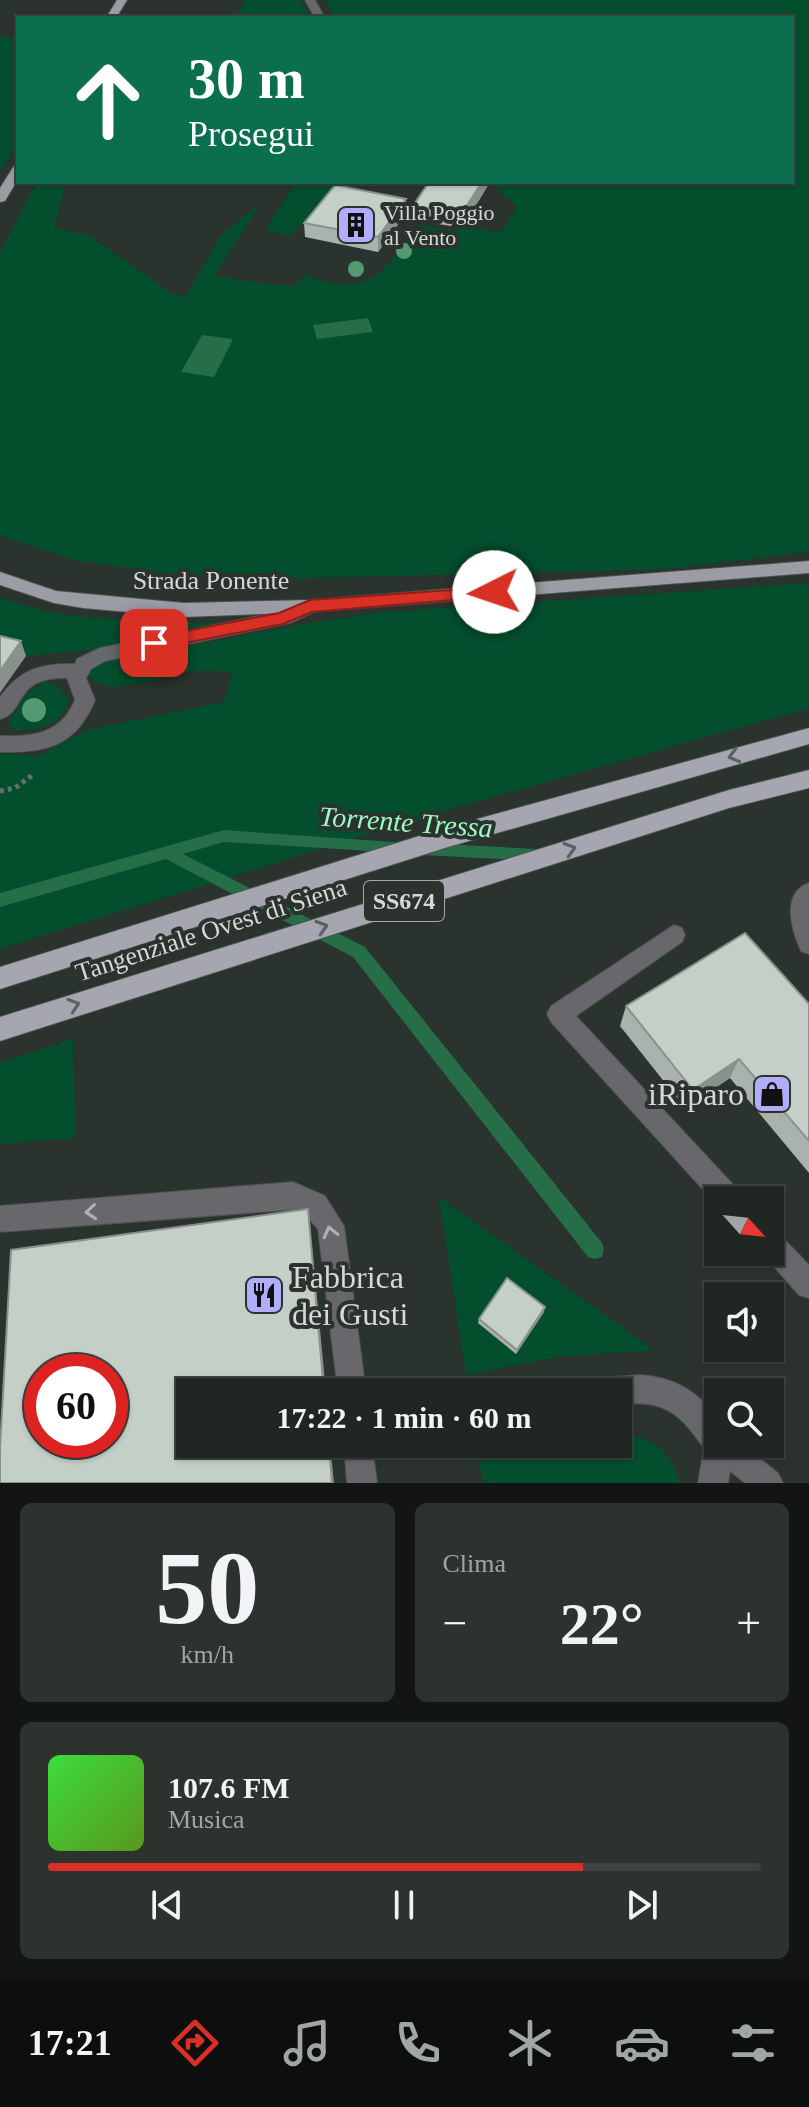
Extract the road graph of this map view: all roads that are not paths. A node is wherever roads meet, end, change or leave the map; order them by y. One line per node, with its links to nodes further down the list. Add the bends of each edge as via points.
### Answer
1 (16, 172): 2 (main road)
2 (0, 198)
3 (809, 567): 5 (main road, Strada Ponente)
4 (0, 578): 5 (main road, Strada Ponente, via 54,597 107,605 184,610)
5 (310, 606): 6 (lane, via 283,618 100,655)
6 (79, 671): 7 (lane, via 49,670 22,680); 9 (lane, via 76,678 85,700 64,735 43,743)
7 (0, 712)
8 (809, 736): 14 (highway, Tangenziale Ovest di Siena / SS674, one-way to 14, via 448,837)
9 (0, 744)
10 (809, 779): 15 (highway, Tangenziale Ovest di Siena / SS674, one-way to 10, via 714,804)
11 (809, 892): 13 (lane, via 800,906)
12 (674, 935): 16 (lane, via 559,1014)
13 (809, 944)
14 (0, 978)
15 (0, 1029)
16 (717, 1186)
17 (0, 1219): 20 (lane, one-way to 17, via 331,1226 321,1208 306,1197)
18 (784, 1258): 19 (lane)
19 (809, 1285)
20 (350, 1378)
21 (632, 1389): 22 (lane, via 668,1392 684,1401)
22 (704, 1426)
23 (359, 1458): 26 (lane)
24 (716, 1458): 27 (lane)
25 (736, 1458): 28 (lane)
26 (362, 1483)
27 (713, 1483)
28 (768, 1483)

